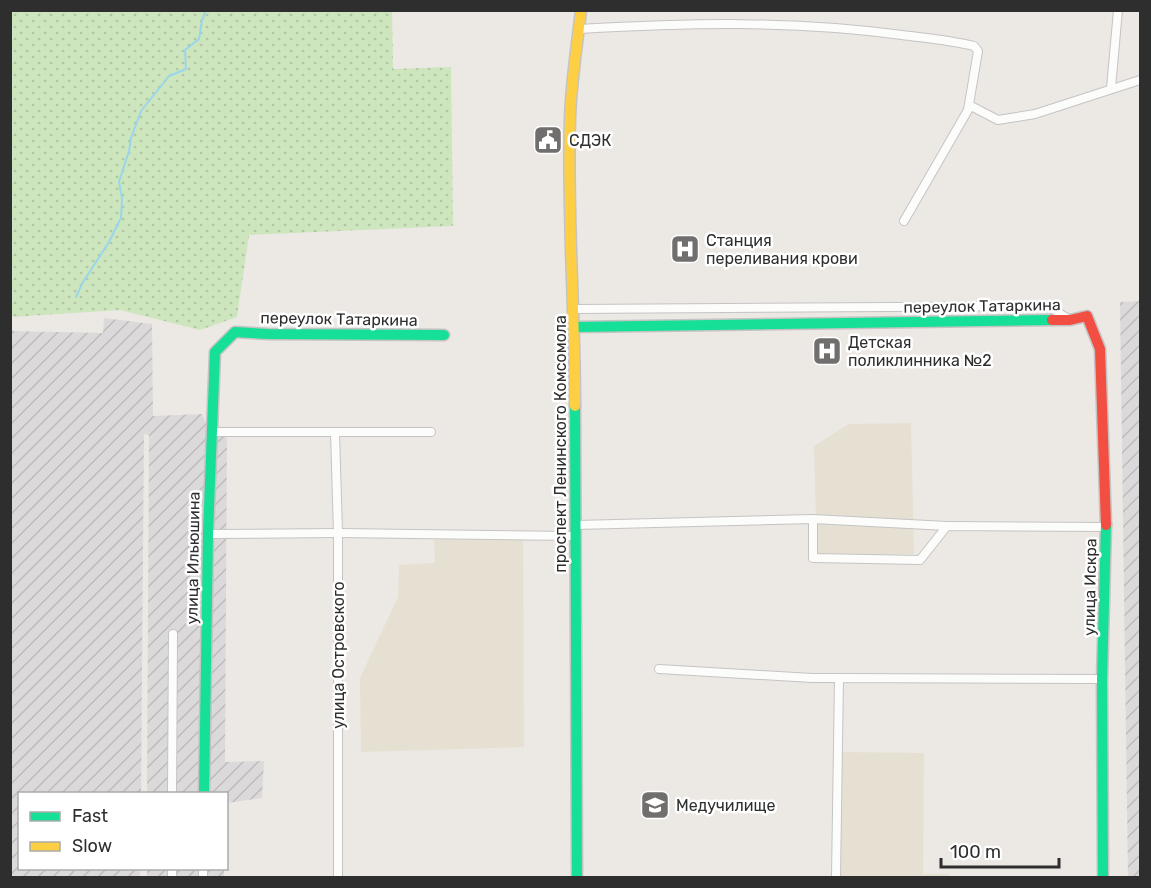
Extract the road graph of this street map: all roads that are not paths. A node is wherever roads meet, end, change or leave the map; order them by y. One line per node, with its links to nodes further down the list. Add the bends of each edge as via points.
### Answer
1 (581, 10): 3 (street, проспект Ленинского Комсомола)
2 (1118, 10): 5 (street)
3 (579, 29): 6 (street, via 762,23 868,30 965,44 978,51); 8 (street, проспект Ленинского Комсомола, via 569,157)
4 (1140, 80): 5 (street)
5 (1111, 88): 6 (street, via 1035,114 998,120)
6 (969, 105): 7 (street)
7 (904, 221)
8 (574, 309): 9 (street, переулок Татаркина, via 1048,306); 10 (street, проспект Ленинского Комсомола)
9 (1070, 320): 10 (street, переулок Татаркина); 18 (street, улица Искра, via 1086,316 1100,349)
10 (574, 327): 19 (street, проспект Ленинского Комсомола)
11 (235, 332): 12 (street, переулок Татаркина); 13 (street, улица Ильюшина, via 215,352)
12 (444, 335)
13 (212, 432): 14 (street); 21 (street, улица Ильюшина)
14 (335, 432): 15 (street); 20 (street, улица Островского)
15 (431, 432)
16 (813, 519): 17 (street); 17 (street, via 813,558 920,560); 19 (street)
17 (947, 526): 18 (street)
18 (1106, 527): 25 (street, улица Искра)
19 (576, 531): 20 (street); 29 (street, проспект Ленинского Комсомола)
20 (338, 533): 21 (street); 28 (street, улица Островского)
21 (208, 534): 27 (street, улица Ильюшина)
22 (173, 634): 26 (street)
23 (659, 669): 24 (street)
24 (839, 678): 25 (street); 30 (street)
25 (1102, 678): 31 (street, улица Искра)
26 (172, 792)
27 (204, 792)
28 (338, 878)
29 (577, 878)
30 (836, 878)
31 (1103, 878)

